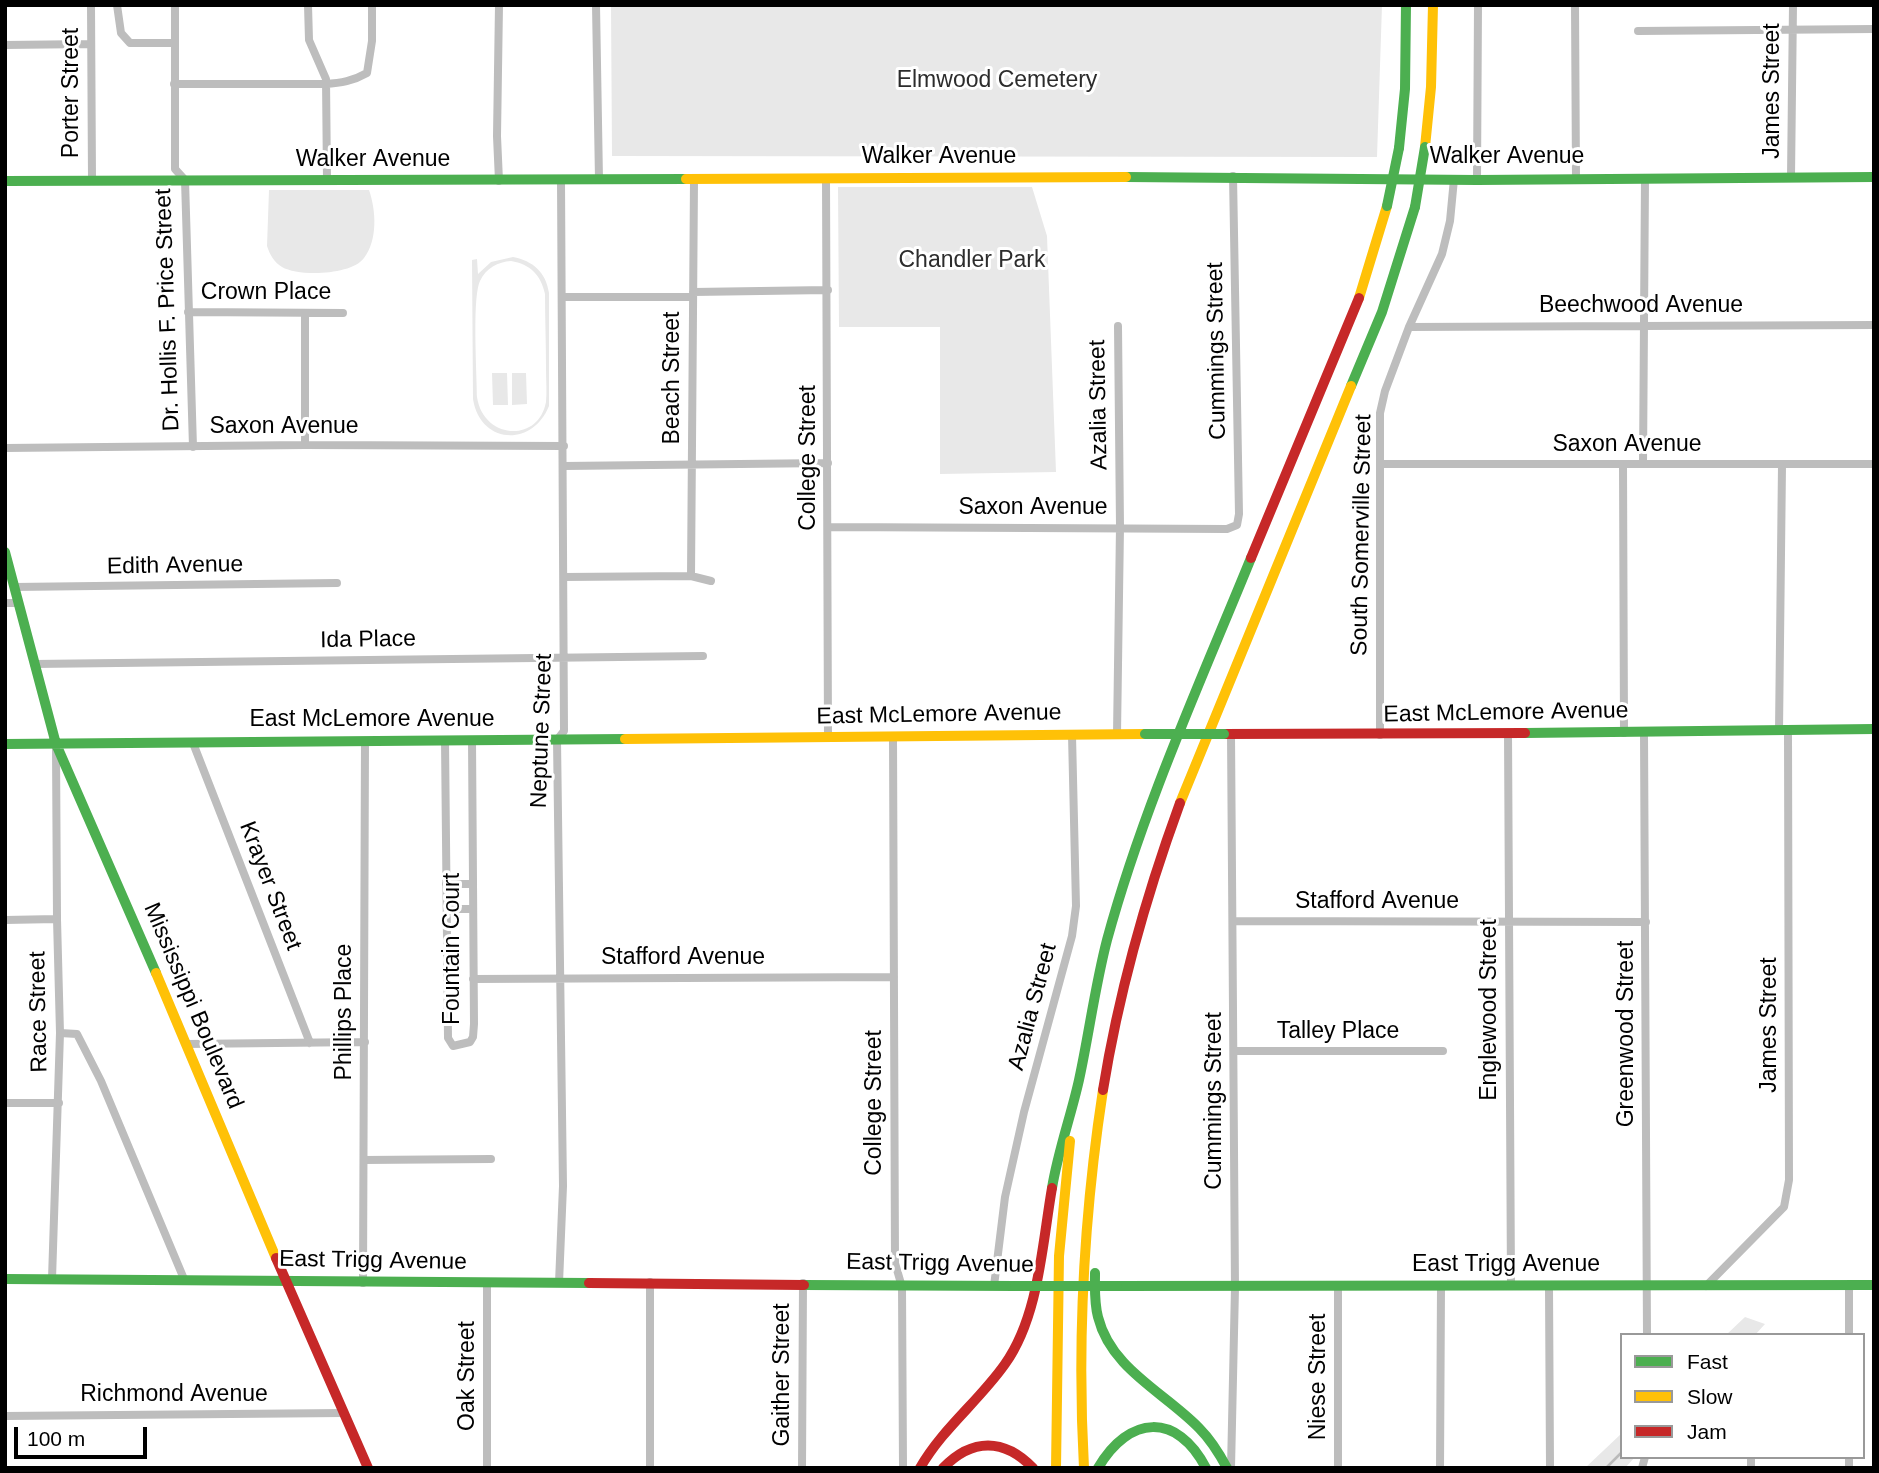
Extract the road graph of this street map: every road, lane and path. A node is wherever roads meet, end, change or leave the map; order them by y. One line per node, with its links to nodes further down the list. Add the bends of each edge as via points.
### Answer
1 (91, 5): 17 (street, Porter Street)
2 (117, 5): 16 (street, via 121,33 130,43)
3 (175, 5): 16 (street, Dr. Hollis F. Price Street)
4 (308, 5): 19 (street, via 309,40)
5 (372, 5): 19 (street, via 368,73 345,82)
6 (499, 5): 36 (street)
7 (596, 5): 31 (street)
8 (1406, 5): 109 (main road, bridge, via 1399,148 1376,248 1156,788 1107,941)
9 (1433, 5): 114 (main road, bridge, via 1430,97 1415,207 1382,313 1219,704 1155,873 1111,1047 1097,1130)
10 (1478, 5): 33 (street)
11 (1575, 5): 24 (street)
12 (1793, 5): 13 (street, James Street)
13 (1793, 28): 14 (street); 15 (street); 22 (street, James Street)
14 (1874, 29)
15 (1638, 31)
16 (174, 43): 20 (street, Dr. Hollis F. Price Street)
17 (91, 44): 18 (street); 28 (street, Porter Street)
18 (5, 45)
19 (325, 82): 20 (street); 35 (street)
20 (174, 84): 29 (street, Dr. Hollis F. Price Street, via 175,169)
21 (1233, 176): 25 (main road, Walker Avenue); 26 (main road, Walker Avenue); 59 (street, Cummings Street)
22 (1791, 177): 23 (main road, Walker Avenue); 27 (main road, Walker Avenue)
23 (1874, 177)
24 (1576, 178): 27 (main road, Walker Avenue); 33 (main road, Walker Avenue)
25 (826, 179): 32 (main road, Walker Avenue); 37 (street, College Street)
26 (1454, 179): 33 (main road, Walker Avenue); 46 (street, South Somerville Street, via 1443,254)
27 (1645, 179): 43 (street)
28 (92, 180): 29 (main road, Walker Avenue); 34 (main road, Walker Avenue)
29 (185, 180): 35 (main road, Walker Avenue); 40 (street, Dr. Hollis F. Price Street)
30 (561, 180): 31 (main road, Walker Avenue); 36 (main road, Walker Avenue); 39 (street, Neptune Street)
31 (599, 180): 32 (main road, Walker Avenue)
32 (694, 180): 38 (street, Beach Street)
33 (1477, 180)
34 (5, 181)
35 (327, 181): 36 (main road, Walker Avenue)
36 (499, 181)
37 (828, 290): 38 (street); 51 (street, College Street)
38 (693, 294): 39 (street); 56 (street, Beach Street)
39 (562, 297): 48 (street, Neptune Street)
40 (188, 312): 42 (street, Crown Place); 49 (street, Dr. Hollis F. Price Street)
41 (343, 313): 42 (street, Crown Place)
42 (305, 314): 47 (street)
43 (1644, 325): 44 (street, Beechwood Avenue); 46 (street, Beechwood Avenue); 54 (street)
44 (1874, 325)
45 (1118, 326): 61 (street, Azalia Street)
46 (1409, 327): 52 (street, South Somerville Street, via 1380,413)
47 (305, 445): 48 (street, Saxon Avenue); 49 (street, Saxon Avenue)
48 (564, 446): 58 (street, Neptune Street)
49 (193, 447): 50 (street, Saxon Avenue)
50 (5, 448)
51 (828, 463): 56 (street); 60 (street, College Street)
52 (1380, 464): 53 (street, Saxon Avenue); 81 (street, South Somerville Street)
53 (1623, 464): 54 (street, Saxon Avenue); 76 (street)
54 (1643, 464): 57 (street, Saxon Avenue)
55 (1874, 464): 57 (street, Saxon Avenue)
56 (693, 465): 58 (street); 63 (street, Beach Street)
57 (1782, 465): 74 (street, James Street)
58 (564, 466): 64 (street, Neptune Street)
59 (1237, 525): 61 (street, Saxon Avenue)
60 (829, 527): 61 (street, Saxon Avenue); 83 (street, College Street)
61 (1120, 527): 78 (street, Azalia Street)
62 (5, 552): 67 (main road, Mississippi Boulevard)
63 (691, 576): 64 (street); 65 (street)
64 (564, 577): 70 (street, Neptune Street)
65 (711, 581)
66 (337, 583): 67 (street, Edith Avenue)
67 (14, 587): 69 (main road, Mississippi Boulevard)
68 (5, 603): 69 (street)
69 (18, 603): 72 (main road, Mississippi Boulevard)
70 (564, 656): 71 (street, Ida Place); 72 (street, Ida Place); 86 (street, Neptune Street, via 564,731)
71 (703, 656)
72 (34, 664): 90 (main road, Mississippi Boulevard)
73 (1874, 729): 74 (main road, East McLemore Avenue)
74 (1784, 731): 77 (main road, East McLemore Avenue); 131 (street, James Street, via 1790,1180 1784,1208)
75 (1508, 733): 76 (main road, East McLemore Avenue); 81 (main road, East McLemore Avenue); 98 (street, Englewood Street)
76 (1624, 733): 77 (main road, East McLemore Avenue)
77 (1644, 733): 99 (street, Greenwood Street)
78 (1117, 734): 79 (main road, East McLemore Avenue, bridge); 80 (main road, East McLemore Avenue)
79 (1227, 734): 81 (main road, East McLemore Avenue); 97 (street, Cummings Street)
80 (1072, 735): 82 (main road, East McLemore Avenue); 126 (street, Azalia Street, via 1076,906 1072,936 1005,1197)
81 (1380, 735)
82 (893, 737): 83 (main road, East McLemore Avenue); 100 (street, College Street)
83 (828, 738): 86 (main road, East McLemore Avenue)
84 (445, 740): 85 (main road, East McLemore Avenue); 87 (main road, East McLemore Avenue); 91 (street, Fountain Court)
85 (472, 740): 86 (main road, East McLemore Avenue); 92 (street, Fountain Court)
86 (557, 740): 101 (street, Neptune Street)
87 (365, 741): 88 (main road, East McLemore Avenue); 104 (street, Phillips Place)
88 (193, 743): 90 (main road, East McLemore Avenue); 105 (street, Krayer Street)
89 (5, 744): 90 (main road, East McLemore Avenue)
90 (56, 744): 95 (street, Race Street); 106 (main road, Mississippi Boulevard)
91 (446, 884): 92 (street); 93 (street, Fountain Court)
92 (472, 884): 94 (street, Fountain Court)
93 (447, 909): 94 (street); 102 (street, Fountain Court, via 448,1038 453,1046 473,1037)
94 (472, 909): 102 (street, Fountain Court)
95 (57, 919): 96 (street); 103 (street, Race Street)
96 (5, 920)
97 (1233, 921): 98 (street, Stafford Avenue); 107 (street, Cummings Street)
98 (1509, 922): 99 (street, Stafford Avenue); 129 (street, Englewood Street)
99 (1646, 922): 130 (street, Greenwood Street)
100 (894, 977): 101 (street, Stafford Avenue); 132 (street, College Street, via 895,1264)
101 (560, 978): 102 (street, Stafford Avenue); 122 (street, Neptune Street, via 563,1186)
102 (473, 979)
103 (60, 1034): 111 (street, Race Street); 117 (street, via 77,1034 101,1081)
104 (365, 1042): 105 (street); 112 (street, Phillips Place)
105 (310, 1043): 106 (street)
106 (187, 1044): 118 (main road, Mississippi Boulevard)
107 (1234, 1051): 108 (street, Talley Place); 134 (street, Cummings Street)
108 (1443, 1051)
109 (1076, 1091): 144 (main road, via 1056,1163 1032,1306 1022,1332 1004,1365 941,1435); 147 (main road, via 1059,1256)
110 (5, 1103): 111 (street)
111 (59, 1103): 116 (street, Race Street)
112 (364, 1160): 113 (street); 120 (street, Phillips Place)
113 (491, 1160)
114 (1088, 1234): 148 (main road); 151 (main road, via 1098,1317 1106,1338 1136,1375 1204,1431)
115 (5, 1279): 116 (main road, East Trigg Avenue)
116 (52, 1279): 117 (main road, East Trigg Avenue)
117 (184, 1279): 118 (main road, East Trigg Avenue)
118 (286, 1281): 120 (main road, East Trigg Avenue); 137 (main road, Mississippi Boulevard)
119 (650, 1282): 122 (main road, East Trigg Avenue); 123 (main road, East Trigg Avenue); 141 (street)
120 (363, 1283): 121 (main road, East Trigg Avenue)
121 (487, 1283): 122 (main road, East Trigg Avenue); 140 (street, Oak Street)
122 (559, 1283)
123 (803, 1283): 132 (main road, East Trigg Avenue); 142 (street, Gaither Street)
124 (1849, 1285): 125 (main road, East Trigg Avenue); 131 (main road, East Trigg Avenue); 136 (street)
125 (1874, 1285)
126 (994, 1286): 132 (main road, East Trigg Avenue); 134 (main road, East Trigg Avenue, bridge)
127 (1338, 1286): 128 (main road, East Trigg Avenue); 134 (main road, East Trigg Avenue); 152 (street, Niese Street)
128 (1441, 1286): 129 (main road, East Trigg Avenue); 153 (street)
129 (1511, 1286): 133 (main road, East Trigg Avenue)
130 (1647, 1286): 131 (main road, East Trigg Avenue); 133 (main road, East Trigg Avenue); 135 (street, Greenwood Street)
131 (1706, 1286)
132 (902, 1287): 143 (street, College Street)
133 (1549, 1287): 154 (street)
134 (1235, 1288): 151 (street, Cummings Street)
135 (1647, 1333)
136 (1849, 1333)
137 (343, 1413): 138 (street, Richmond Avenue); 139 (main road, Mississippi Boulevard)
138 (5, 1416)
139 (368, 1468)
140 (487, 1468)
141 (650, 1468)
142 (802, 1468)
143 (903, 1468)
144 (920, 1468)
145 (943, 1468): 146 (main road, via 955,1455 986,1444 1010,1449)
146 (1032, 1468)
147 (1056, 1468)
148 (1083, 1468)
149 (1098, 1468): 150 (main road, via 1112,1443 1124,1434 1156,1427 1187,1439)
150 (1206, 1468)
151 (1229, 1468)
152 (1338, 1468)
153 (1440, 1468)
154 (1550, 1468)

